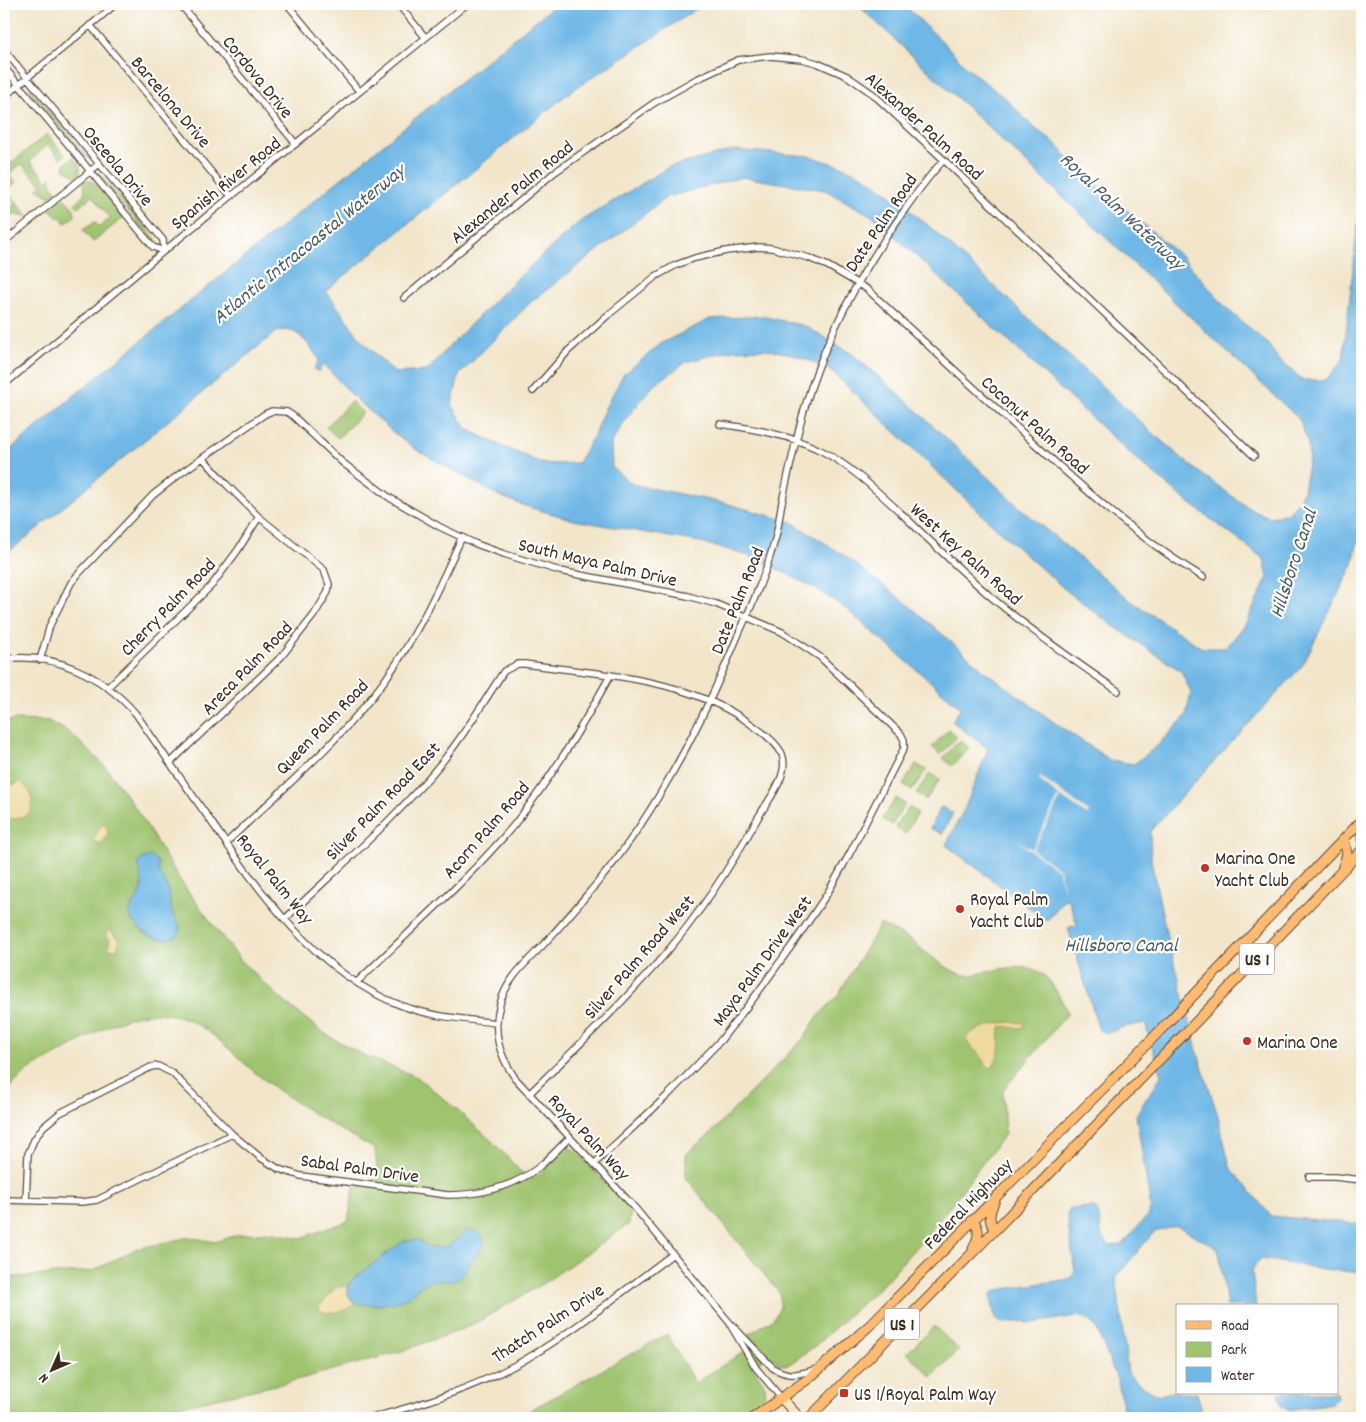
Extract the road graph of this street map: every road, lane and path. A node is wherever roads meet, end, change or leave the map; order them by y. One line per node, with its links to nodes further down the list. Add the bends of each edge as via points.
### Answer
1 (116, 4): 6 (street)
2 (180, 4): 14 (street, Cordova Drive)
3 (287, 4): 12 (street)
4 (398, 4): 7 (street)
5 (467, 4): 7 (street, Spanish River Road)
6 (90, 25): 10 (street); 18 (street, Barcelona Drive)
7 (425, 37): 12 (street, Spanish River Road)
8 (4, 50): 10 (street, Osceola Drive)
9 (4, 67): 11 (street, Osceola Drive)
10 (27, 78): 11 (street); 16 (street, Osceola Drive)
11 (19, 85): 13 (street); 17 (street, Osceola Drive)
12 (359, 91): 14 (street, Spanish River Road)
13 (4, 97)
14 (296, 144): 18 (street, Spanish River Road)
15 (944, 160): 21 (street, Date Palm Road, via 910,202); 22 (street, Alexander Palm Road, via 873,94 847,76 802,59 770,56 738,60 654,103 588,148); 27 (street, Alexander Palm Road)
16 (99, 164): 17 (street); 20 (street, Osceola Drive, via 163,240)
17 (90, 171): 19 (street); 20 (street, Osceola Drive, via 154,248)
18 (231, 196): 20 (street, Spanish River Road)
19 (4, 242)
20 (164, 251): 23 (street, Spanish River Road)
21 (857, 282): 24 (street, Coconut Palm Road, via 809,258 772,248 726,251 695,258 656,276 608,315 574,346); 26 (street, Date Palm Road, via 816,374); 31 (street, Coconut Palm Road, via 1110,511)
22 (404, 298)
23 (4, 385)
24 (534, 391)
25 (720, 424): 26 (street, West Key Palm Road)
26 (796, 440): 32 (street, Date Palm Road, via 775,542); 37 (street, West Key Palm Road, via 821,450 853,470 1024,625)
27 (1254, 456)
28 (203, 458): 29 (street, Areca Palm Road); 30 (street, South Maya Palm Drive, via 265,414 282,411 293,416 366,481 414,513); 34 (street, via 153,495 71,583 50,625)
29 (259, 517): 36 (street, Cherry Palm Road, via 212,586); 40 (street, Areca Palm Road, via 324,570 330,584 328,592 281,657)
30 (462, 538): 32 (street, South Maya Palm Drive, via 532,563 688,596); 45 (street, Queen Palm Road, via 416,632 371,698 331,742)
31 (1203, 577)
32 (747, 616): 38 (street, Date Palm Road); 39 (street, South Maya Palm Drive, via 782,632 820,657)
33 (4, 659): 34 (street, Royal Palm Way)
34 (40, 660): 36 (street, Royal Palm Way, via 76,668)
35 (610, 676): 38 (street, via 670,686); 48 (street, Silver Palm Road East, via 525,664 508,668 465,731 425,781); 49 (street, Acorn Palm Road, via 553,772 512,827)
36 (108, 687): 40 (street, Royal Palm Way, via 136,714)
37 (1118, 691)
38 (710, 701): 50 (street, Date Palm Road, via 671,775 623,849 600,880 511,980 500,1004); 51 (street, Silver Palm Road West, via 743,718 771,740 782,754 783,772 728,869 688,924 635,988)
39 (904, 740): 54 (street, Maya Palm Drive West, via 904,748 845,863 772,973 721,1040)
40 (170, 763): 45 (street, Royal Palm Way)
41 (1362, 820): 43 (main road, US 1)
42 (1362, 830): 44 (main road)
43 (1344, 839): 47 (main road, via 1347,854); 57 (main road, Federal Highway / US 1)
44 (1362, 840)
45 (226, 842): 48 (street, Royal Palm Way)
46 (1362, 850): 47 (main road, US 1)
47 (1341, 872): 61 (main road, Federal Highway / US 1)
48 (284, 919): 49 (street, Royal Palm Way)
49 (357, 982): 50 (street, Royal Palm Way, via 418,1011)
50 (497, 1022): 51 (street, Royal Palm Way, via 498,1045 503,1059)
51 (529, 1094): 53 (street, Royal Palm Way)
52 (232, 1134): 53 (street, Sabal Palm Drive, via 267,1162 301,1176 448,1195 498,1188 522,1178 540,1166); 59 (street, via 97,1200); 59 (street, Sabal Palm Drive, via 172,1073 158,1066 151,1067 60,1113 42,1127 28,1154)
53 (570, 1137): 54 (street, Royal Palm Way)
54 (595, 1163): 62 (street, Royal Palm Way)
55 (1309, 1177): 56 (street)
56 (1362, 1180)
57 (996, 1196): 60 (main road, Federal Highway / US 1); 61 (main road, via 990,1213)
58 (4, 1200): 59 (street)
59 (26, 1201)
60 (972, 1220): 63 (main road, via 979,1236); 66 (main road, Federal Highway / US 1, via 869,1326)
61 (995, 1230): 63 (main road, Federal Highway / US 1)
62 (673, 1254): 64 (street, Royal Palm Way); 69 (street, Thatch Palm Drive, via 591,1316 521,1362 456,1392)
63 (971, 1254): 72 (main road, Federal Highway / US 1)
64 (729, 1322): 65 (street, Royal Palm Way); 67 (street, Royal Palm Way)
65 (773, 1368): 66 (street, via 794,1375); 67 (street)
66 (822, 1368): 68 (main road, Federal Highway / US 1)
67 (764, 1377): 68 (street, Royal Palm Way)
68 (782, 1399): 70 (main road, Federal Highway / US 1); 71 (main road, Royal Palm Way)
69 (371, 1418)
70 (753, 1418)
71 (800, 1418)
72 (809, 1418)

